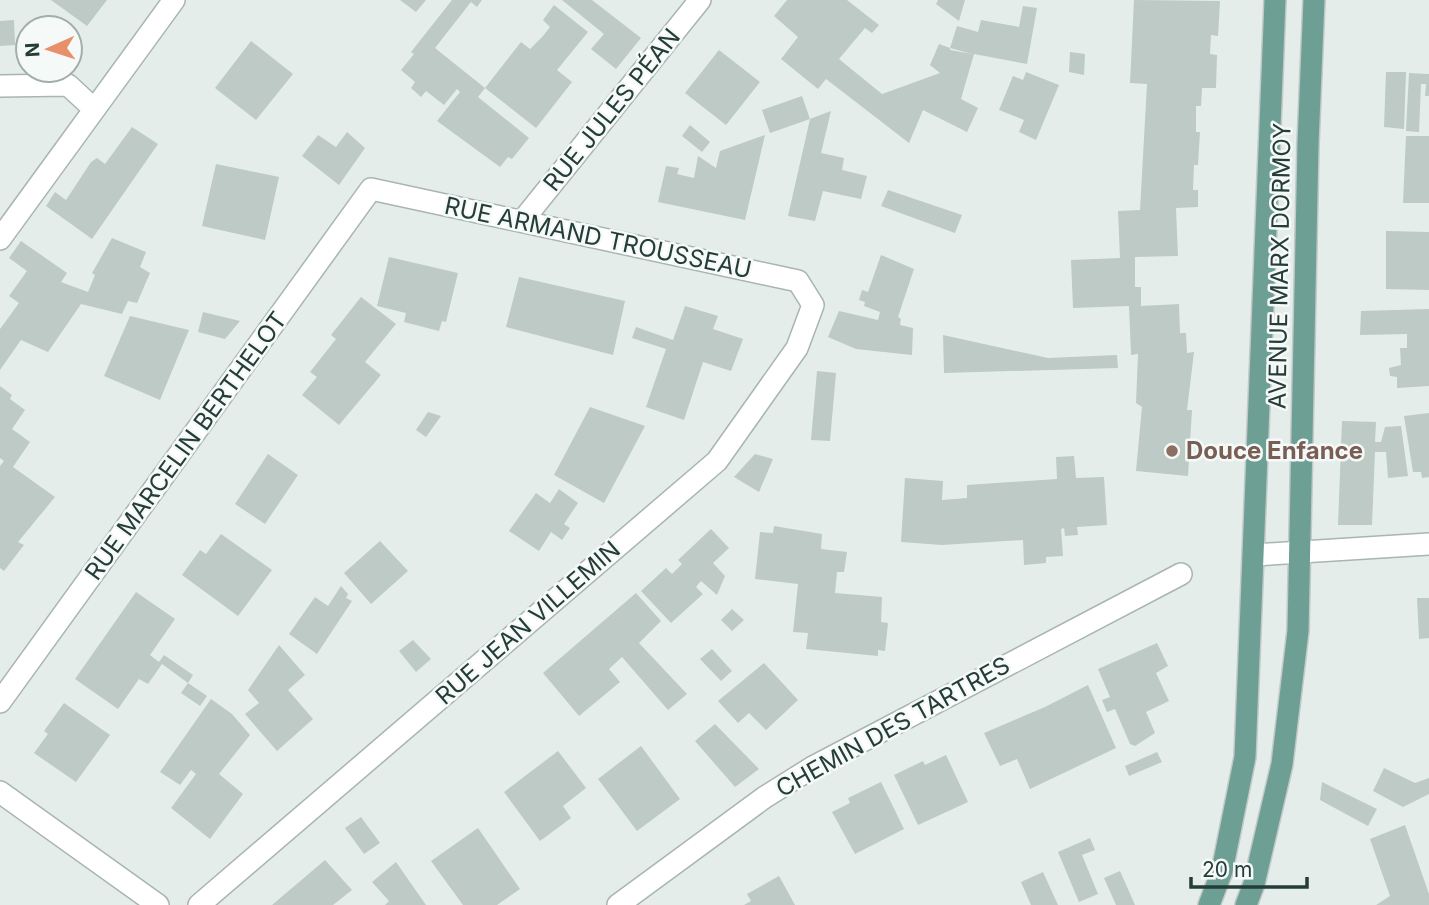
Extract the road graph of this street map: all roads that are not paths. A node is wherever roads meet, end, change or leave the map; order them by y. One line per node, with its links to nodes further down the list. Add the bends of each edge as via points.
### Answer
1 (174, 0): 6 (street)
2 (700, 0): 8 (street, RUE JULES PÉAN)
3 (1275, 0): 13 (main road, AVENUE MARX DORMOY)
4 (1314, 0): 12 (main road, AVENUE MARX DORMOY)
5 (0, 86): 6 (street, via 68,85)
6 (94, 109): 9 (street)
7 (372, 189): 8 (street, RUE ARMAND TROUSSEAU); 15 (street, RUE MARCELIN BERTHELOT)
8 (523, 220): 10 (street, RUE ARMAND TROUSSEAU, via 798,281)
9 (0, 239)
10 (813, 304): 18 (street, RUE JEAN VILLEMIN, via 797,348 717,461)
11 (1429, 544): 12 (street)
12 (1300, 553): 13 (street); 21 (main road, AVENUE MARX DORMOY, via 1298,631 1282,764)
13 (1254, 555): 20 (main road, AVENUE MARX DORMOY, via 1245,757 1222,871)
14 (1181, 574): 19 (street, CHEMIN DES TARTRES, via 813,767)
15 (0, 702)
16 (0, 792): 17 (street)
17 (158, 905)
18 (199, 905)
19 (618, 905)
20 (1209, 905)
21 (1246, 905)

